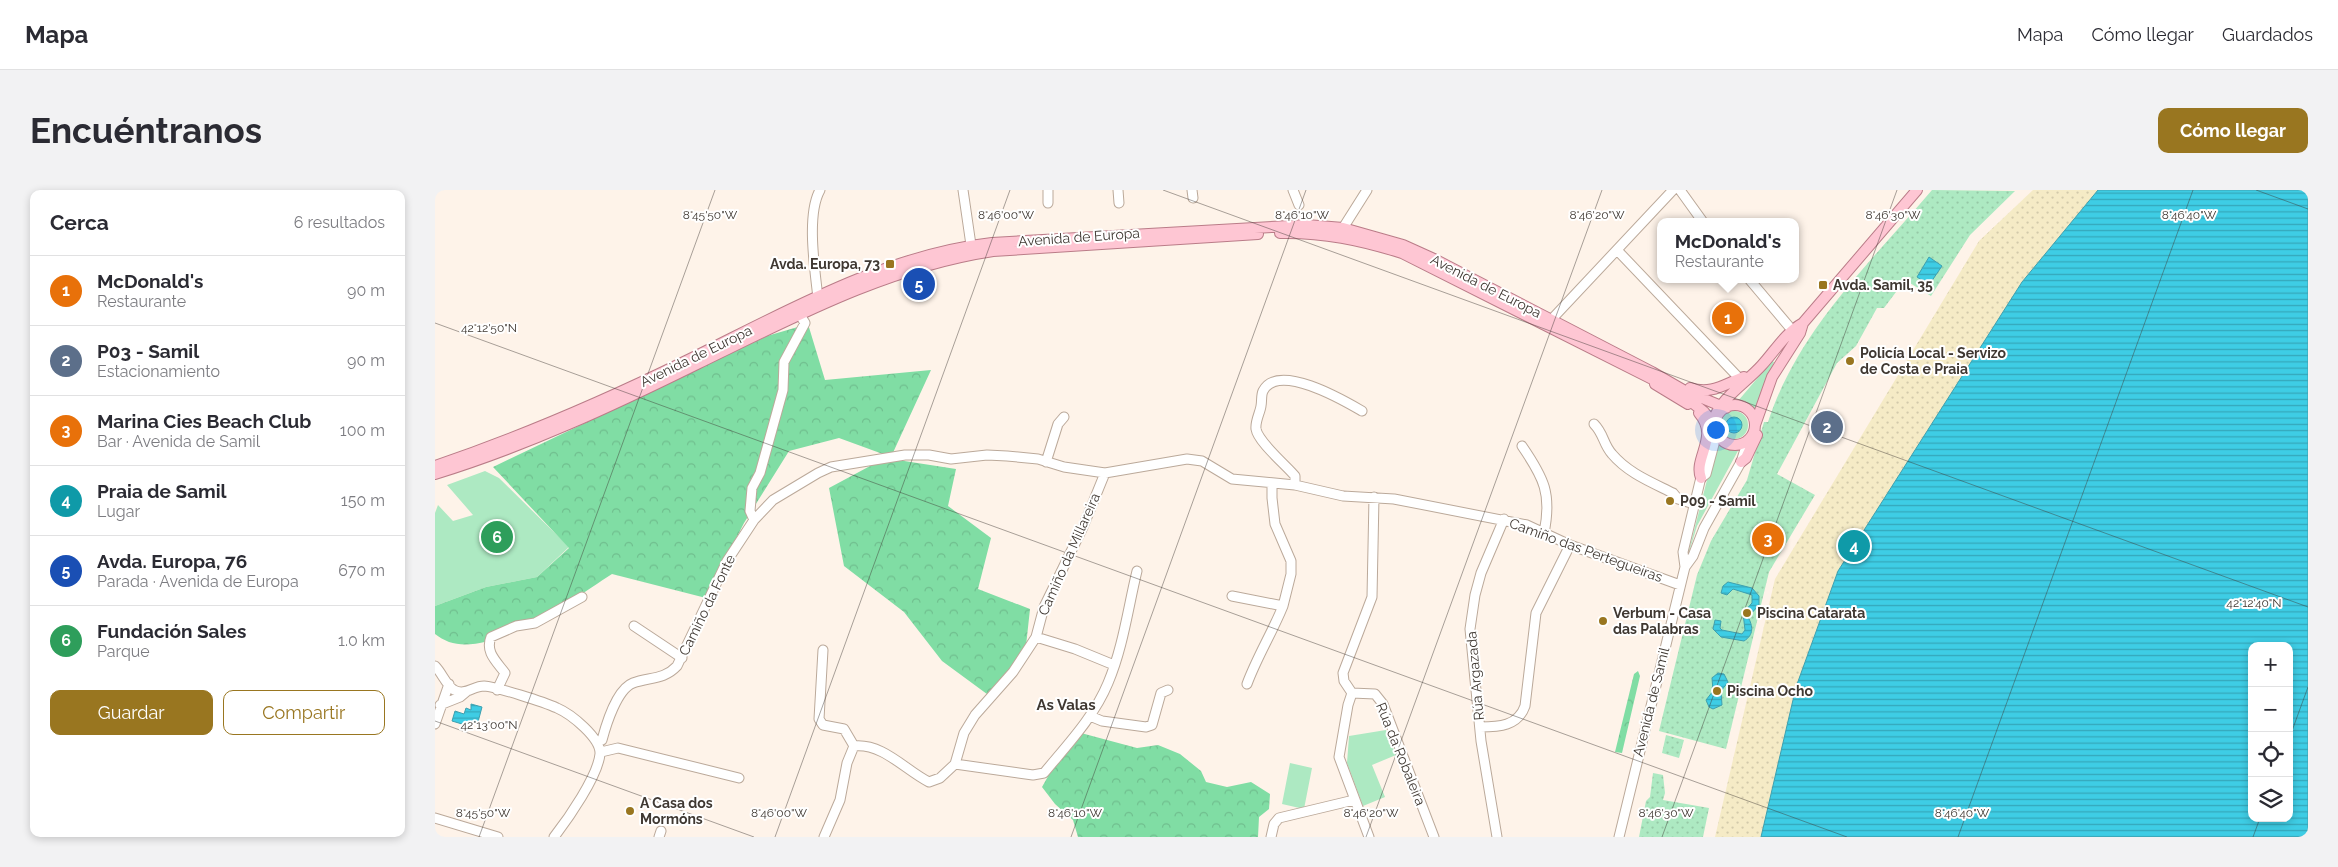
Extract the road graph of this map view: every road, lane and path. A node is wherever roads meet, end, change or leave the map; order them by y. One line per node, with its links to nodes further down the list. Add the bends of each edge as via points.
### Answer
1 (820, 190): 18 (street, via 814,210 813,271)
2 (963, 190): 15 (street)
3 (1048, 190): 10 (street)
4 (1118, 190): 11 (street)
5 (1293, 190): 12 (street)
6 (1367, 190): 14 (street)
7 (1673, 190): 16 (street)
8 (1680, 190): 13 (street)
9 (1917, 190): 21 (main road, Avenida de Samil)
10 (1048, 203)
11 (1119, 203)
12 (1299, 204)
13 (1700, 218)
14 (1343, 228): 15 (main road, Avenida de Europa, via 1307,225 1239,228); 20 (main road, Avenida de Europa, via 1403,245)
15 (971, 245): 18 (main road, Avenida de Europa, via 877,273)
16 (1617, 250): 20 (street); 26 (street)
17 (1752, 283): 22 (street)
18 (818, 298): 37 (main road, Avenida de Europa, via 578,412)
19 (800, 315): 25 (main road, Avenida de Europa, via 893,275 968,255 1092,244 1277,233 1321,234 1365,241 1402,253); 39 (main road, Avenida de Europa, via 596,412 498,453); 46 (street, via 805,324 784,362 783,390 760,473 752,488 750,511)
20 (1551, 320): 25 (main road, Avenida de Europa)
21 (1803, 323): 22 (main road, Avenida de Samil); 23 (main road, Avenida de Samil)
22 (1792, 330): 24 (main road, Avenida de Samil)
23 (1777, 372): 32 (main road, Avenida de Samil, via 1772,377); 36 (main road, Avenida de Samil, via 1756,437)
24 (1754, 373): 26 (main road); 27 (main road, Avenida de Samil, via 1745,379)
25 (1650, 376): 26 (main road, via 1700,391 1715,390); 27 (main road, Avenida de Europa); 31 (main road, Avenida de Europa, via 1694,402); 40 (main road, via 1704,419 1707,438 1698,472)
26 (1739, 378)
27 (1726, 407): 31 (main road, Avenida de Samil); 32 (main road, via 1740,406 1747,410)
28 (1361, 411): 42 (street, via 1311,386 1280,380 1263,390 1256,429 1261,439 1295,476)
29 (1065, 417): 35 (street, via 1058,424)
30 (1594, 424): 44 (street, via 1602,432 1610,453 1630,471 1673,493 1678,499)
31 (1715, 426): 33 (main road, via 1723,440 1731,444); 40 (street, Avenida de Samil)
32 (1755, 426): 33 (main road)
33 (1748, 440): 36 (street, Avenida de Samil)
34 (1522, 446): 47 (street, via 1544,481 1548,508)
35 (1046, 462): 38 (street, Camiño das Pertegueiras); 46 (street, Camiño das Pertegueiras, via 987,455 951,459 905,455 831,467 773,500)
36 (1741, 462): 49 (street, Avenida de Samil)
37 (435, 466)
38 (1105, 472): 41 (street, Camiño das Pertegueiras, via 1187,459 1203,461 1232,479); 56 (street, Camiño da Millareira, via 1083,527 1044,607)
39 (435, 474)
40 (1701, 478): 44 (street, Avenida de Samil)
41 (1272, 483): 42 (street, Camiño das Pertegueiras); 54 (street, via 1275,524 1291,561)
42 (1295, 485): 43 (street, Camiño das Pertegueiras, via 1343,496)
43 (1374, 497): 45 (street, Camiño das Pertegueiras); 66 (street, via 1372,597 1343,673)
44 (1694, 504): 49 (street, Avenida de Samil, via 1683,552)
45 (1504, 519): 47 (street, Camiño das Pertegueiras); 70 (street, Rúa Argazada, via 1481,573 1472,612 1471,647)
46 (754, 520): 58 (street, Camiño da Fonte, via 727,561)
47 (1544, 533): 48 (street, Camiño das Pertegueiras)
48 (1570, 545): 51 (street, Camiño das Pertegueiras); 70 (street, via 1536,613 1522,715 1515,722)
49 (1685, 567): 51 (street, Avenida de Samil)
50 (1137, 571): 59 (street)
51 (1680, 585): 85 (street, Avenida de Samil)
52 (1232, 596): 54 (street)
53 (582, 598): 63 (street, via 535,624 517,626 491,637 488,645 491,654 505,673)
54 (1283, 606): 61 (street)
55 (634, 626): 58 (street)
56 (1036, 637): 59 (street); 74 (street, Camiño da Millareira, via 1013,672 975,715 964,733)
57 (823, 650): 72 (street, via 819,719 823,725 844,729)
58 (681, 658): 71 (street, Camiño da Fonte, via 664,676 626,686 611,712 602,740)
59 (1114, 665): 68 (street, via 1108,684)
60 (435, 666): 62 (street)
61 (1247, 684)
62 (451, 686): 65 (street); 67 (street)
63 (497, 690): 65 (street, via 484,686); 71 (street, via 556,707)
64 (1168, 690): 68 (street, via 1161,693 1152,725 1146,727 1102,721)
65 (466, 692): 67 (street)
66 (1352, 693): 76 (street, via 1339,757); 83 (street, Rúa da Robaleira, via 1375,694 1383,704)
67 (440, 705): 69 (street)
68 (1090, 716): 74 (street, via 1044,773 1033,775)
69 (435, 724)
70 (1480, 727): 84 (street, Rúa Argazada)
71 (598, 742): 73 (street)
72 (854, 746): 74 (street, via 862,745 883,752 929,782 940,778); 80 (street, via 840,800)
73 (601, 752): 75 (street, via 618,748); 79 (street, via 574,811)
74 (955, 764)
75 (739, 778)
76 (1354, 800): 81 (street, via 1279,818); 82 (street)
77 (435, 818): 78 (street)
78 (498, 837)
79 (554, 837)
80 (824, 837)
81 (1271, 837)
82 (1369, 837)
83 (1434, 837)
84 (1497, 837)
85 (1619, 837)

